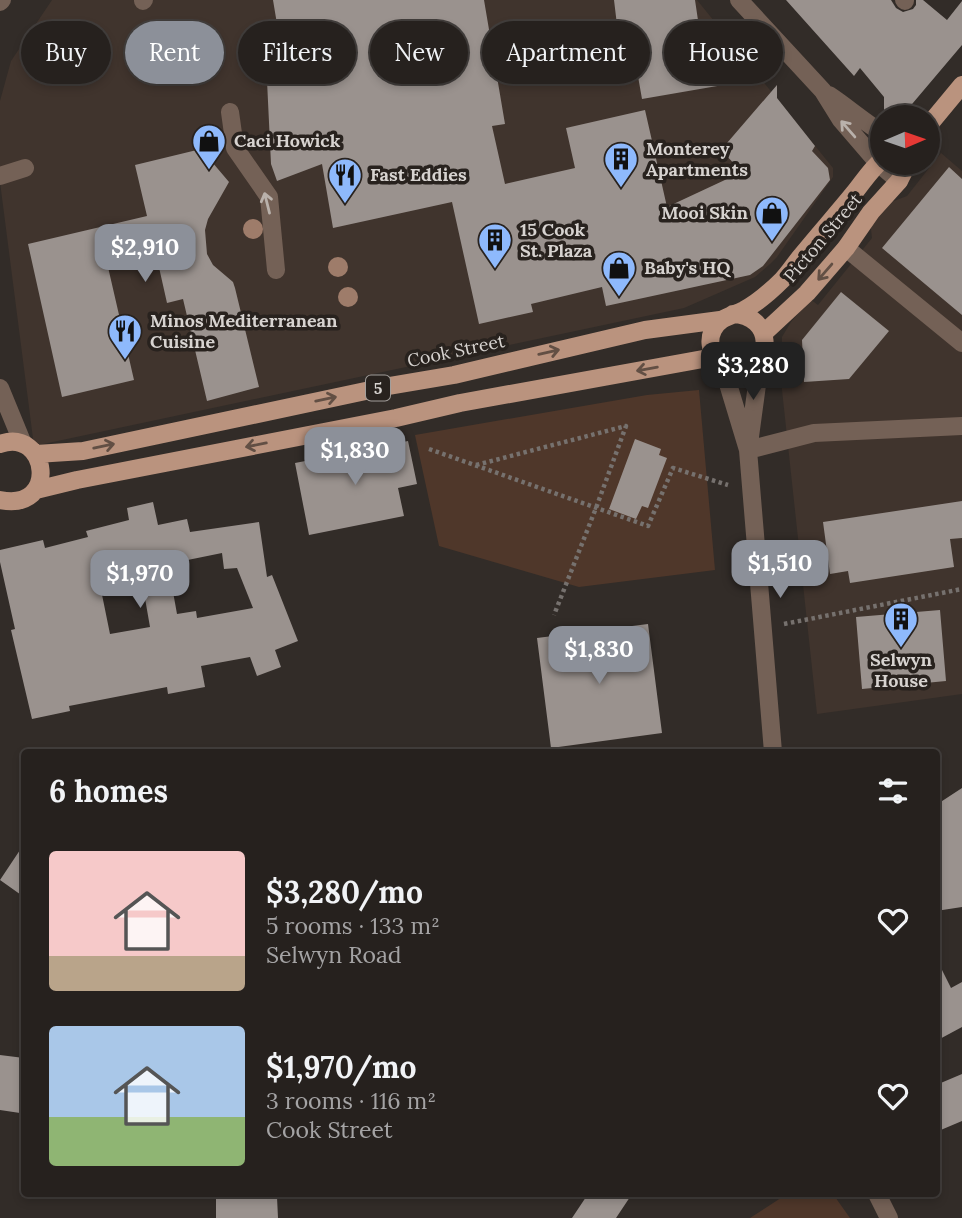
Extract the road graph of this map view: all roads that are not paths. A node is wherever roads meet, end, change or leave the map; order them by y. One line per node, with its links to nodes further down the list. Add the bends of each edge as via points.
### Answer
1 (739, 0): 3 (street)
2 (962, 85): 5 (main road)
3 (823, 91): 6 (street); 7 (street, one-way to 3, via 841,120)
4 (230, 112): 15 (street, one-way to 4, via 269,197 234,148)
5 (940, 112)
6 (870, 125)
7 (870, 151)
8 (25, 167): 12 (street)
9 (870, 174): 16 (main road, Picton Street / 5, via 782,280 758,301)
10 (893, 175): 13 (street)
11 (902, 175): 13 (main road, Picton Street)
12 (0, 176)
13 (899, 181): 14 (main road, Picton Street)
14 (846, 248): 17 (main road, Picton Street, one-way to 17); 18 (street)
15 (276, 270)
16 (727, 317): 17 (main road, via 752,318); 20 (main road, via 711,333 711,349); 24 (main road, Cook Street / 5, one-way to 16, via 83,451 454,375 645,330)
17 (764, 333): 19 (main road)
18 (962, 343)
19 (761, 355): 20 (main road, 5, via 744,369 729,368); 25 (street)
20 (718, 360): 25 (street); 26 (main road, 5, one-way to 26, via 460,403)
21 (0, 388): 24 (street)
22 (962, 426): 25 (street, via 814,433)
23 (0, 444): 24 (main road, 5, via 14,441)
24 (30, 449): 26 (main road, via 41,466)
25 (748, 450): 28 (street)
26 (36, 490): 27 (main road, 5, via 14,503)
27 (0, 500)
28 (774, 749)
29 (878, 1197): 30 (street)
30 (889, 1218)

